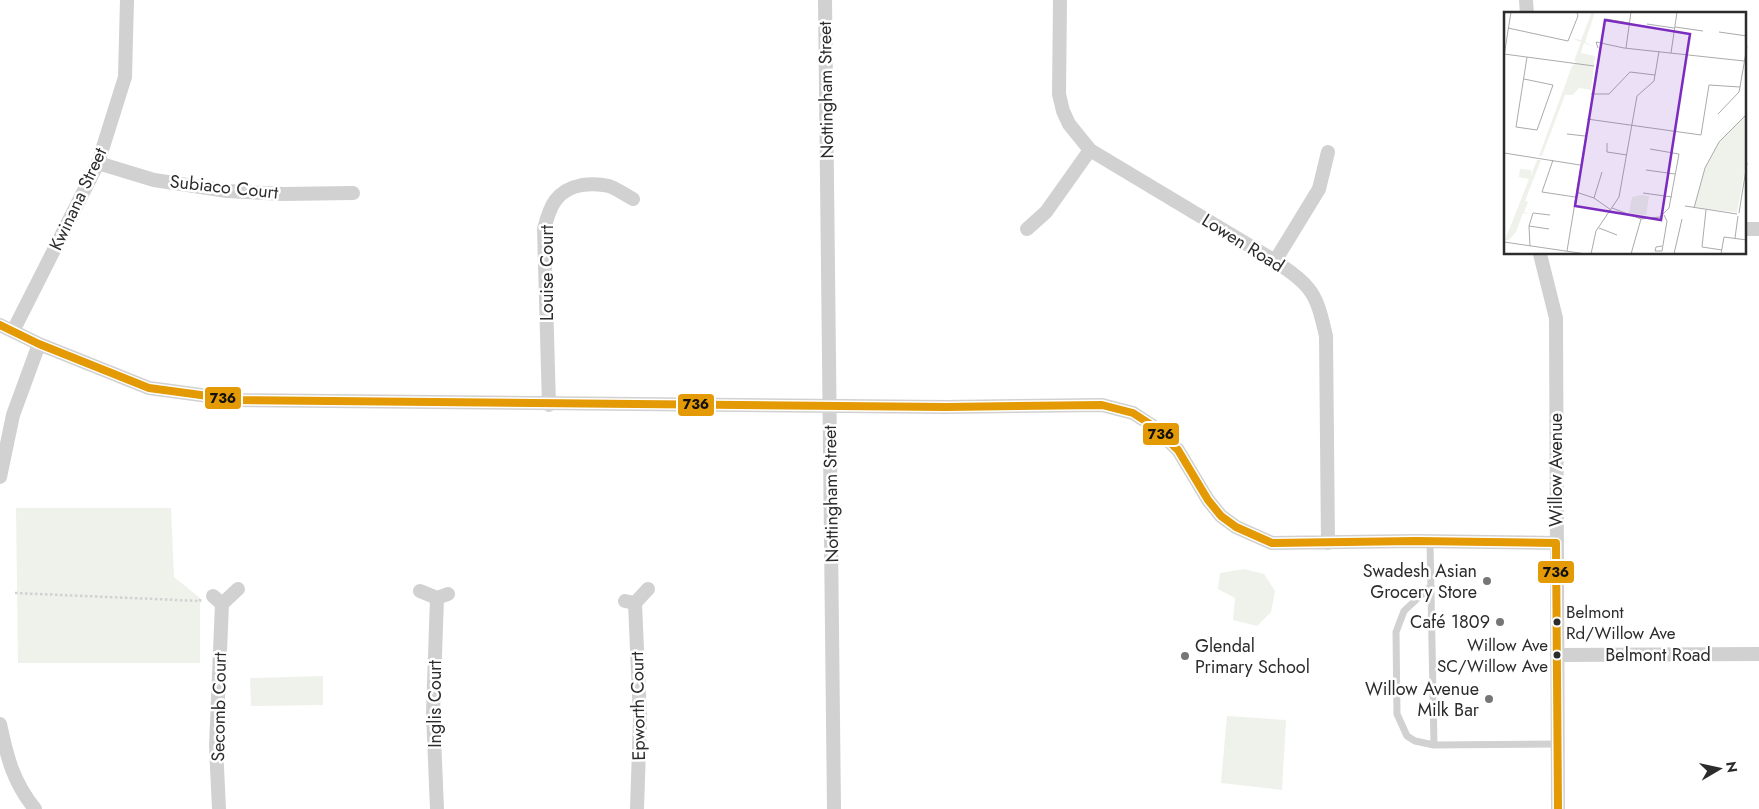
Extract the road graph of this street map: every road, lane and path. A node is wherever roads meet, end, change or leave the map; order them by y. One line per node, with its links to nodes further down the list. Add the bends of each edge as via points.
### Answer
1 (126, 0): 6 (street, Kwinana Street, via 125,77)
2 (825, 0): 17 (street, Nottingham Street)
3 (1060, 0): 4 (street, Lowen Road, via 1059,94 1070,124)
4 (1090, 150): 9 (street, via 1046,212); 13 (street, Lowen Road)
5 (1328, 152): 13 (street, via 1319,189)
6 (98, 163): 7 (street, Subiaco Court, via 154,180 227,191); 14 (street, Kwinana Street)
7 (353, 193)
8 (633, 199): 16 (street, Louise Court, via 609,186 590,184 570,187 558,196 549,210 544,229)
9 (1027, 229)
10 (1746, 229): 11 (street)
11 (1759, 229)
12 (1540, 255): 21 (street, Willow Avenue, via 1556,318)
13 (1275, 261): 20 (street, Lowen Road, via 1308,288 1319,308 1326,336)
14 (6, 328): 15 (street)
15 (38, 344): 16 (street, via 149,388 238,400); 18 (street, via 13,415)
16 (549, 404): 17 (street)
17 (830, 405): 20 (street, via 1102,404 1133,413 1153,426 1178,450 1208,500 1236,527 1272,543); 37 (street, Nottingham Street)
18 (0, 476)
19 (1430, 542): 20 (street); 21 (street); 22 (lane)
20 (1328, 543)
21 (1556, 543): 29 (street, Willow Avenue)
22 (1431, 586): 32 (lane); 32 (lane, via 1404,612 1396,632 1397,714 1407,736)
23 (238, 589): 27 (street)
24 (648, 589): 36 (street, Epworth Court, via 630,602 640,719)
25 (420, 591): 35 (street, Inglis Court, via 442,596 433,713)
26 (15, 593): 27 (path, via 200,601 200,591)
27 (217, 600): 34 (street, Secomb Court)
28 (1759, 654): 29 (street, Belmont Road)
29 (1557, 655): 31 (street, Willow Avenue)
30 (0, 724): 33 (street, via 7,758 23,794)
31 (1557, 744): 32 (lane); 38 (street, Willow Avenue)
32 (1434, 745)
33 (35, 809)
34 (219, 809)
35 (437, 809)
36 (637, 809)
37 (834, 809)
38 (1558, 809)

